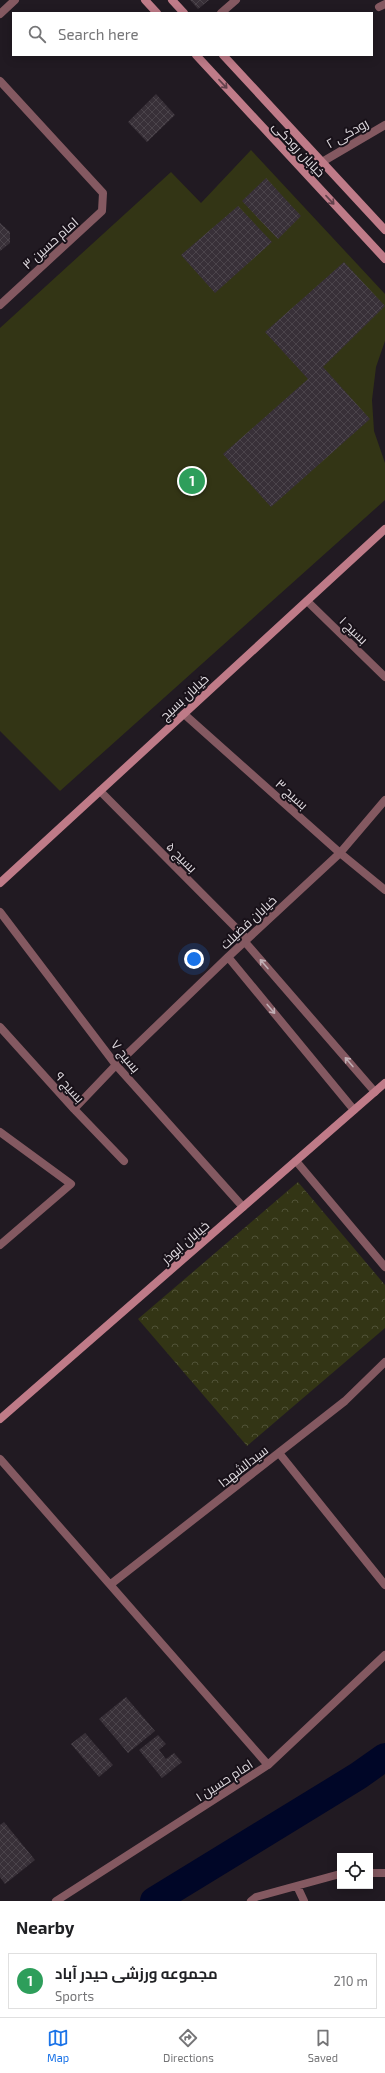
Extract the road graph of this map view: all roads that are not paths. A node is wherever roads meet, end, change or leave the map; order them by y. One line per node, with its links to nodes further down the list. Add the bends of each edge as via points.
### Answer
1 (15, 0): 8 (street)
2 (145, 0): 5 (main road)
3 (172, 0): 6 (main road)
4 (236, 0): 7 (street)
5 (156, 12)
6 (183, 12)
7 (222, 12)
8 (0, 14)
9 (197, 56): 15 (main road, خیابان رودکی, one-way to 15)
10 (224, 56): 13 (main road, خیابان رودکی)
11 (0, 81): 16 (street, امام حسین ۳, via 103,193 102,211)
12 (385, 125): 13 (street, رودکی ۲)
13 (322, 162): 14 (main road, خیابان رودکی)
14 (385, 230)
15 (385, 259)
16 (0, 305)
17 (385, 529): 18 (main road, خیابان بسیج)
18 (307, 601): 19 (street, بسیج ۱); 20 (main road, خیابان بسیج)
19 (385, 676)
20 (184, 714): 21 (main road, خیابان بسیج); 23 (street, بسیج ۳)
21 (100, 791): 24 (main road, خیابان بسیج); 27 (street, بسیج ۵)
22 (385, 800): 23 (street, خیابان فضیلت)
23 (340, 853): 25 (street, بسیج ۳); 27 (street, خیابان فضیلت)
24 (0, 883)
25 (385, 890)
26 (0, 912): 30 (street, بسیج ۷)
27 (246, 940): 28 (street, خیابان فضیلت); 32 (street, بسیج ۵, one-way to 27)
28 (228, 957): 30 (street, خیابان فضیلت); 34 (street, one-way to 34)
29 (0, 1027): 33 (street, بسیج ۹)
30 (116, 1065): 33 (street, خیابان فضیلت); 38 (street, بسیج ۷)
31 (385, 1083): 32 (main road, خیابان ابوذر)
32 (375, 1092): 34 (main road, خیابان ابوذر)
33 (74, 1109): 36 (street, بسیج ۹)
34 (354, 1110): 37 (main road, خیابان ابوذر)
35 (0, 1132): 39 (street, via 71,1184)
36 (124, 1161)
37 (296, 1161): 38 (main road, خیابان ابوذر); 40 (street)
38 (243, 1207): 42 (main road, خیابان ابوذر)
39 (0, 1245)
40 (385, 1267)
41 (385, 1362): 43 (street, سیدالشهدا, via 345,1401)
42 (0, 1419)
43 (279, 1453): 45 (street, سیدالشهدا); 46 (street)
44 (0, 1459): 45 (street)
45 (111, 1584): 48 (street)
46 (385, 1585)
47 (385, 1655): 48 (street, امام حسین ۱)
48 (268, 1765): 53 (street, امام حسین ۱)
49 (373, 1873): 50 (street)
50 (385, 1873)
51 (337, 1875): 52 (street)
52 (297, 1886): 54 (street); 55 (street)
53 (56, 1901)
54 (251, 1901)
55 (304, 1901)

